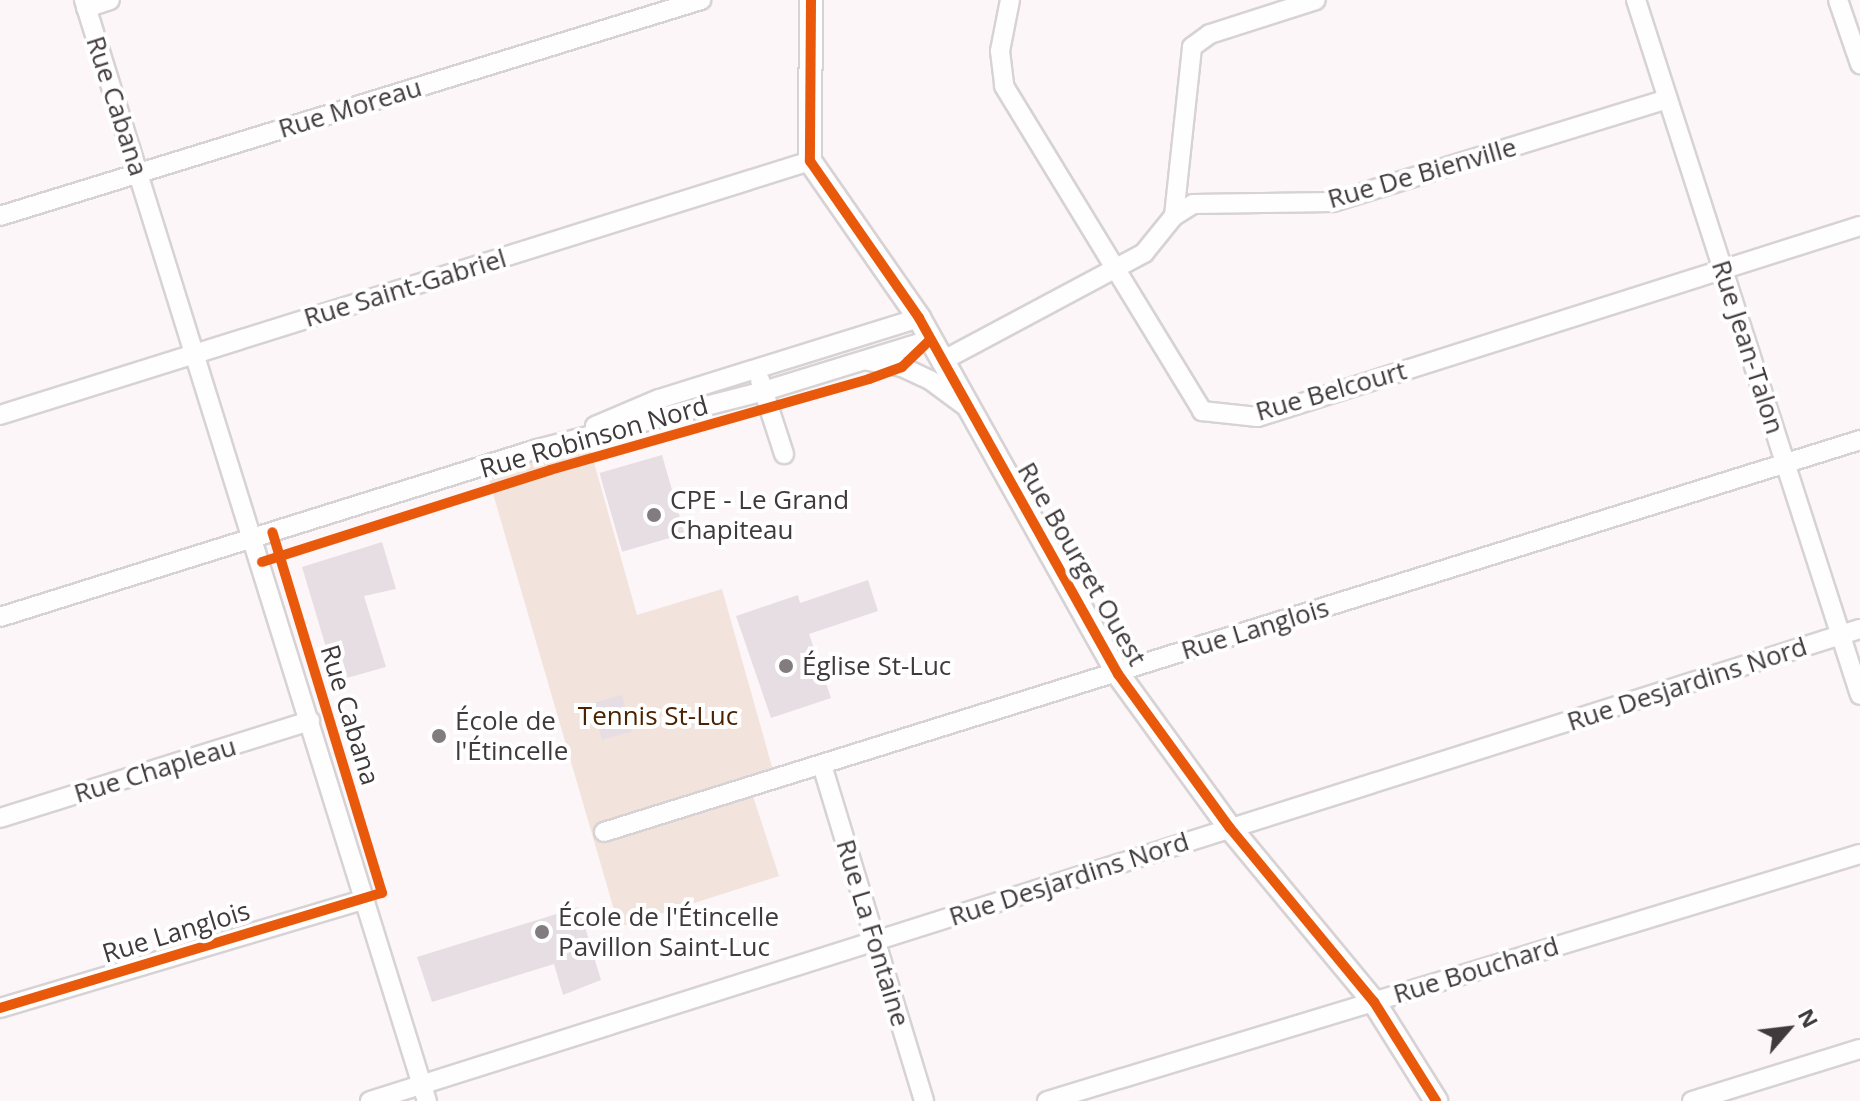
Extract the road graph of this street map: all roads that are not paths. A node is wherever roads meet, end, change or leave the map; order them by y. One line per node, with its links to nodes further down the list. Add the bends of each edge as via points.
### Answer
1 (110, 0): 8 (street)
2 (701, 0): 13 (street, Rue Moreau)
3 (811, 0): 12 (street)
4 (1010, 0): 17 (street, Rue Belcourt, via 1000,51 1004,86)
5 (1316, 0): 15 (street, via 1210,34 1192,47)
6 (1636, 0): 11 (street, Rue Jean-Talon)
7 (1838, 0): 9 (street)
8 (85, 4): 13 (street, Rue Cabana)
9 (1855, 36): 10 (street)
10 (1860, 64)
11 (1668, 99): 15 (street, Rue De Bienville, via 1333,202 1193,204); 18 (street, Rue Jean-Talon)
12 (810, 161): 19 (street, Rue Bourget Ouest); 21 (street, Rue Saint-Gabriel)
13 (139, 174): 14 (street, Rue Moreau); 21 (street, Rue Cabana)
14 (0, 216)
15 (1174, 216): 17 (street, via 1144,253)
16 (1860, 226): 18 (street, Rue Belcourt)
17 (1118, 269): 18 (street, Rue Belcourt, via 1202,411 1224,417 1258,417); 23 (street)
18 (1723, 269): 31 (street, Rue Jean-Talon)
19 (919, 318): 20 (street, Rue Bourget Ouest); 24 (street, Rue Robinson Nord)
20 (930, 340): 22 (street, Rue Robinson Nord); 23 (street, Rue Bourget Ouest)
21 (196, 354): 27 (street, Rue Saint-Gabriel); 32 (street, Rue Cabana)
22 (865, 360): 25 (street, Rue Robinson Nord); 26 (street, via 902,367 930,380)
23 (942, 361): 26 (street, Rue Bourget Ouest)
24 (757, 370): 25 (street); 29 (street, Rue Robinson Nord, via 659,399)
25 (764, 391): 29 (street, Rue Robinson Nord); 30 (street)
26 (968, 408): 36 (street, Rue Bourget Ouest)
27 (0, 415)
28 (1860, 440): 31 (street, Rue Langlois)
29 (537, 449): 32 (street, Rue Robinson Nord)
30 (784, 454)
31 (1786, 463): 35 (street, Rue Jean-Talon); 36 (street, Rue Langlois)
32 (255, 538): 33 (street, Rue Robinson Nord); 38 (street, Rue Cabana)
33 (0, 617)
34 (1860, 629): 35 (street, Rue Desjardins Nord)
35 (1841, 635): 37 (street, Rue Jean-Talon); 41 (street, Rue Desjardins Nord)
36 (1118, 674): 39 (street, Rue Langlois); 41 (street, Rue Bourget Ouest)
37 (1860, 695)
38 (310, 721): 40 (street, Rue Chapleau); 44 (street, Rue Cabana)
39 (822, 765): 42 (street, Rue Langlois); 45 (street, Rue La Fontaine)
40 (0, 818)
41 (1230, 828): 45 (street, Rue Desjardins Nord); 46 (street, Rue Bourget Ouest)
42 (604, 832)
43 (1860, 854): 46 (street, Rue Bouchard)
44 (365, 899): 47 (street, Rue Langlois); 49 (street, Rue Cabana)
45 (876, 941): 49 (street, Rue Desjardins Nord); 51 (street, Rue La Fontaine)
46 (1374, 1002): 52 (street, Rue Bouchard); 53 (street, Rue Bourget Ouest)
47 (0, 1008)
48 (1860, 1049): 54 (street)
49 (424, 1092): 50 (street, Rue Desjardins Nord)
50 (370, 1101)
51 (924, 1101)
52 (1047, 1101)
53 (1436, 1101)
54 (1692, 1101)

